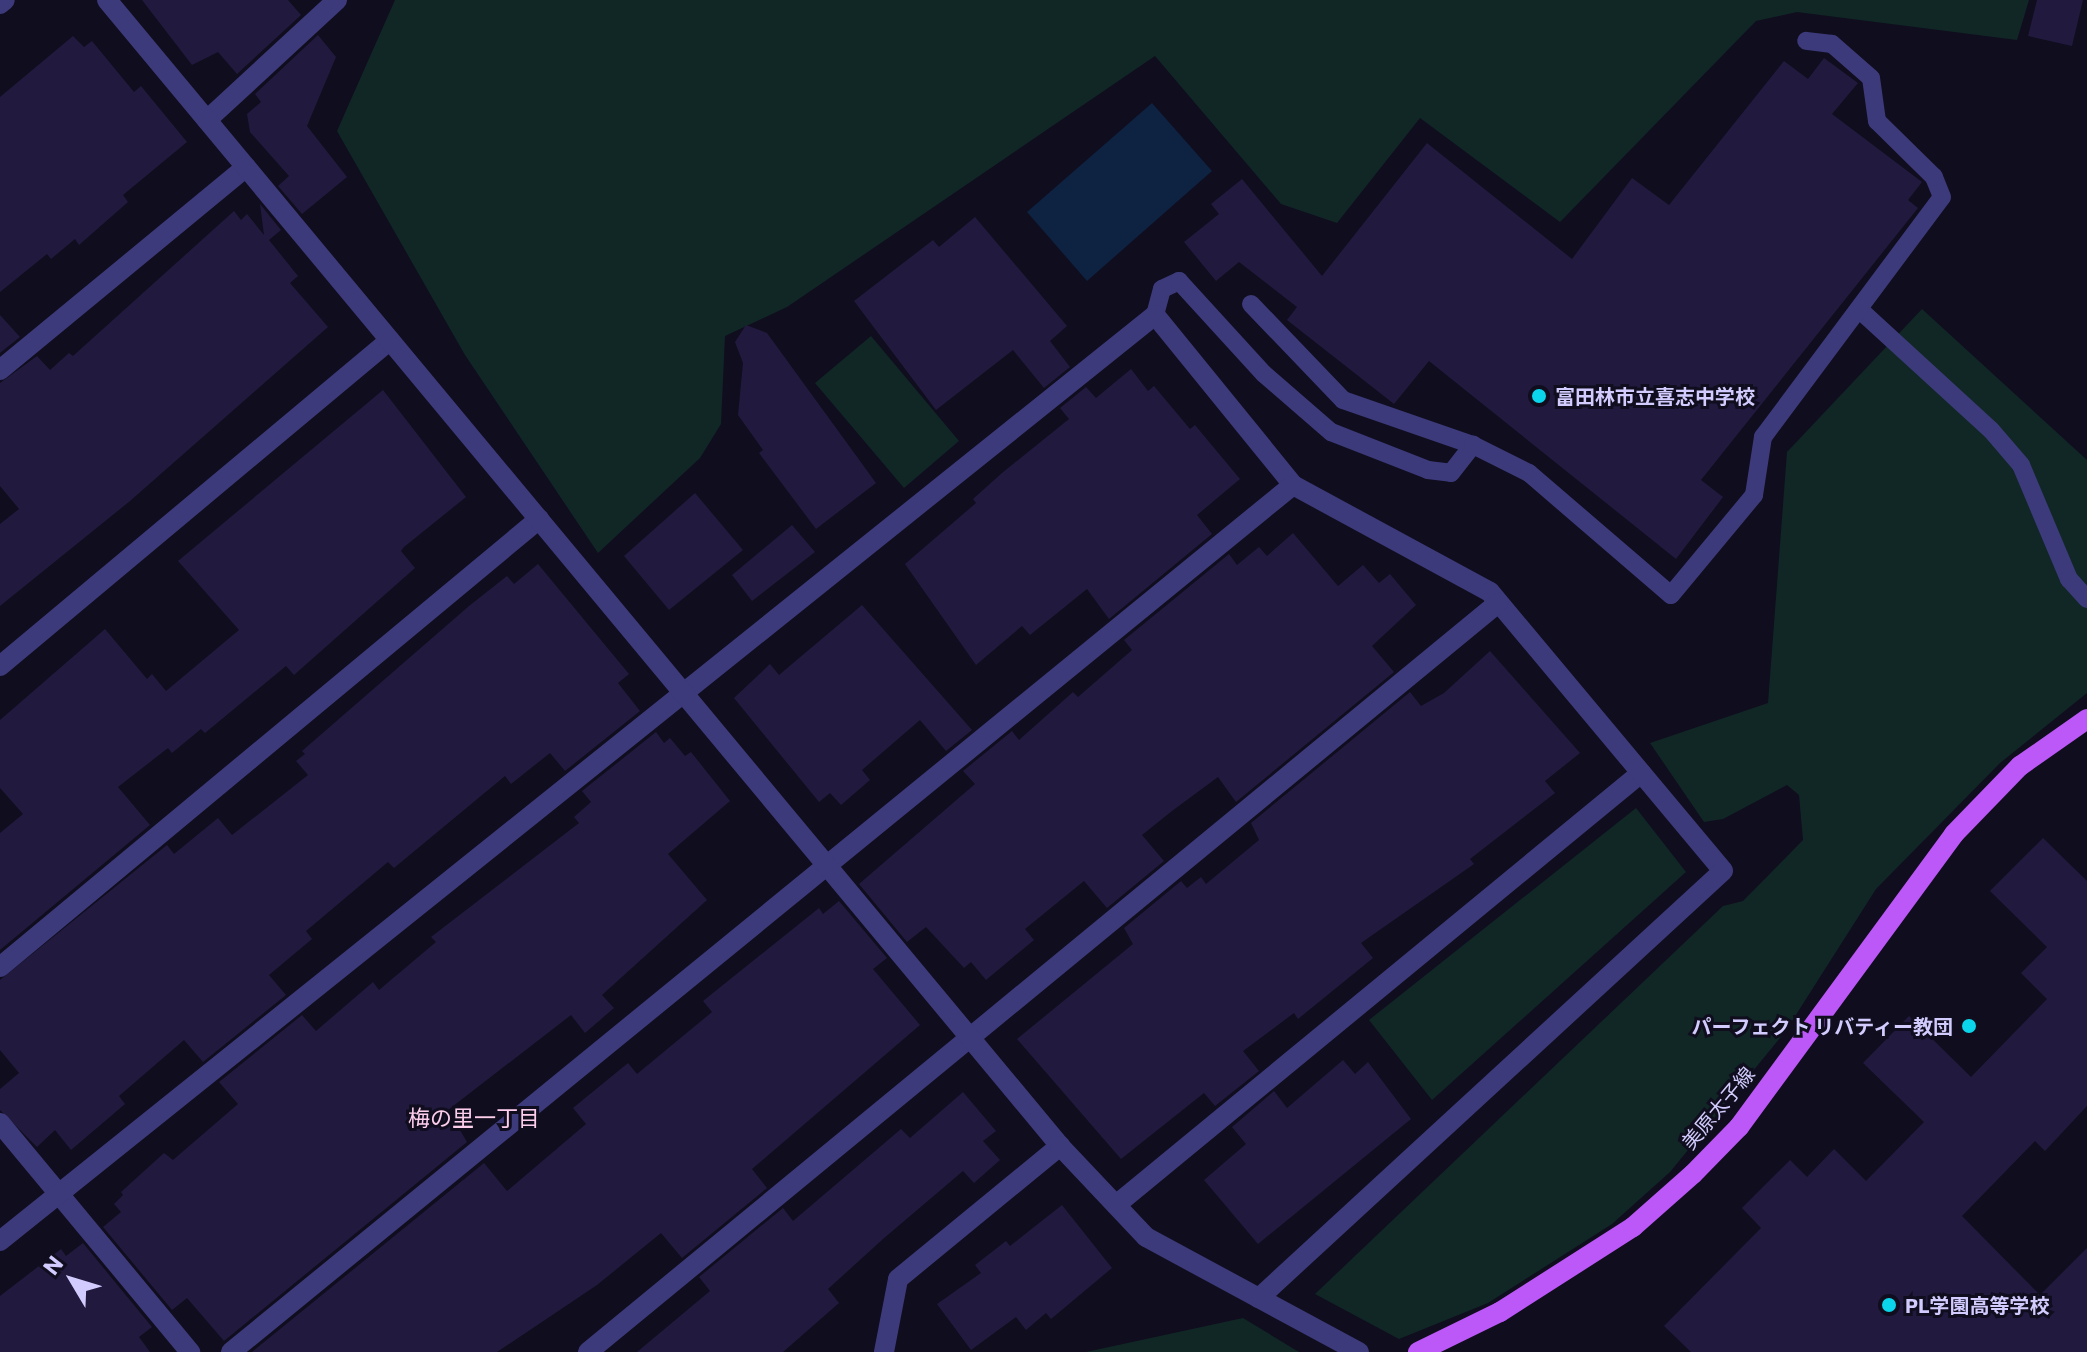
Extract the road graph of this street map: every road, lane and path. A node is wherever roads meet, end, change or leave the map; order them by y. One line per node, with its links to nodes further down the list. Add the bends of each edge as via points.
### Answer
1 (5, 0): 4 (street)
2 (107, 0): 6 (street)
3 (337, 0): 6 (street)
4 (0, 4)
5 (1806, 41): 9 (lane, via 1832,44 1871,78 1877,121 1934,177 1942,197)
6 (207, 120): 7 (street)
7 (246, 167): 11 (street); 12 (street)
8 (1251, 304): 13 (lane, via 1343,400)
9 (1861, 311): 13 (lane, via 1763,437 1754,495 1671,595 1529,473); 16 (lane, via 1960,400 2021,465 2064,567)
10 (1155, 315): 13 (lane, via 1162,289 1179,281 1264,374 1331,432 1428,470 1451,473); 14 (street); 19 (street)
11 (390, 340): 15 (street); 18 (street)
12 (0, 370)
13 (1473, 445)
14 (1293, 485): 17 (street, via 1490,592); 22 (street)
15 (539, 519): 19 (street); 23 (street)
16 (2087, 599)
17 (1498, 603): 21 (street); 24 (street)
18 (0, 666)
19 (683, 693): 22 (street); 27 (street)
20 (2087, 719): 36 (main road, 美原太子線, via 2020,766 1954,834 1739,1127 1693,1174 1633,1227 1500,1312)
21 (1641, 773): 28 (street); 30 (street, via 1723,871)
22 (827, 866): 24 (street); 32 (street)
23 (0, 967)
24 (970, 1038): 26 (street); 33 (street)
25 (0, 1123): 27 (street)
26 (1060, 1146): 28 (street); 34 (street, via 898,1279)
27 (58, 1193): 29 (street); 31 (street)
28 (1116, 1205): 30 (street, via 1146,1237)
29 (0, 1241)
30 (1259, 1298): 35 (street)
31 (190, 1352)
32 (231, 1352)
33 (588, 1352)
34 (884, 1352)
35 (1359, 1352)
36 (1418, 1352)

